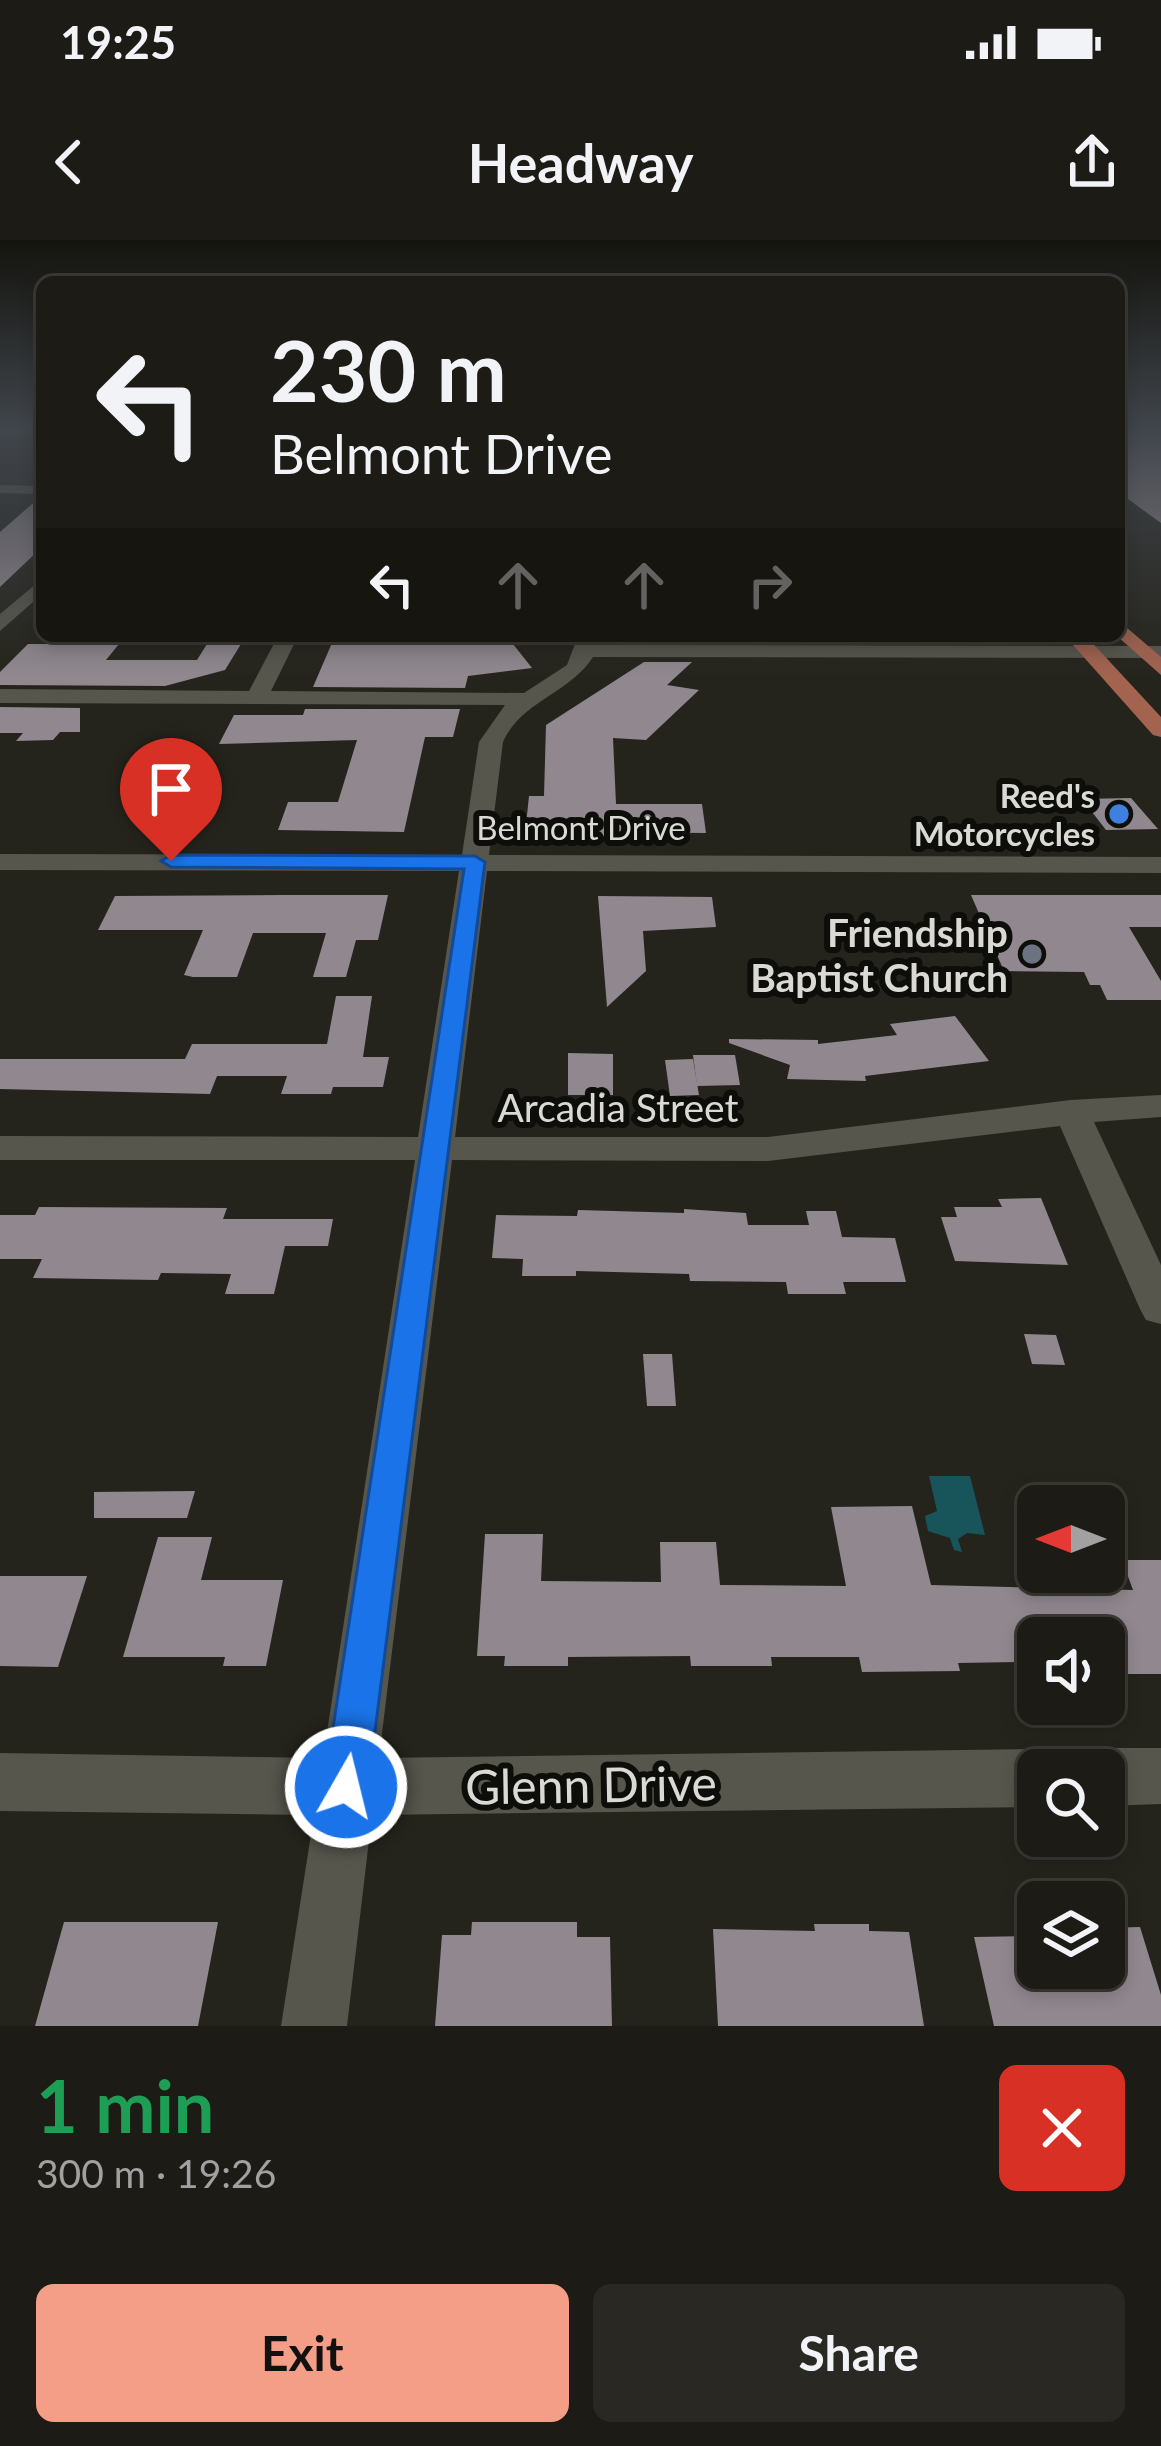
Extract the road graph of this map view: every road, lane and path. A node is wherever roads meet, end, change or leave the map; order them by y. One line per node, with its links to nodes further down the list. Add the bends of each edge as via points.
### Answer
1 (36, 590): 2 (street)
2 (0, 625)
3 (1125, 631): 8 (main road)
4 (285, 642): 11 (street)
5 (588, 643): 6 (street); 12 (street, via 574,671)
6 (877, 643): 7 (street)
7 (1083, 644): 8 (street); 13 (main road)
8 (1153, 652): 9 (main road)
9 (1161, 669)
10 (0, 696): 11 (street)
11 (257, 697): 12 (street)
12 (524, 699): 15 (street, via 494,731)
13 (1161, 730)
14 (0, 862): 15 (street, Belmont Drive)
15 (475, 862): 16 (street, Belmont Drive); 20 (street)
16 (1161, 865)
17 (1161, 1106): 18 (street, Arcadia Street)
18 (1071, 1111): 20 (street, Arcadia Street, via 768,1149); 21 (street)
19 (0, 1148): 20 (street, Arcadia Street)
20 (433, 1149): 26 (street)
21 (1161, 1309)
22 (1161, 1776): 23 (street)
23 (1125, 1777)
24 (1017, 1778): 26 (street, Glenn Drive)
25 (0, 1782): 26 (street, Glenn Drive)
26 (346, 1787): 27 (street)
27 (314, 2026)

